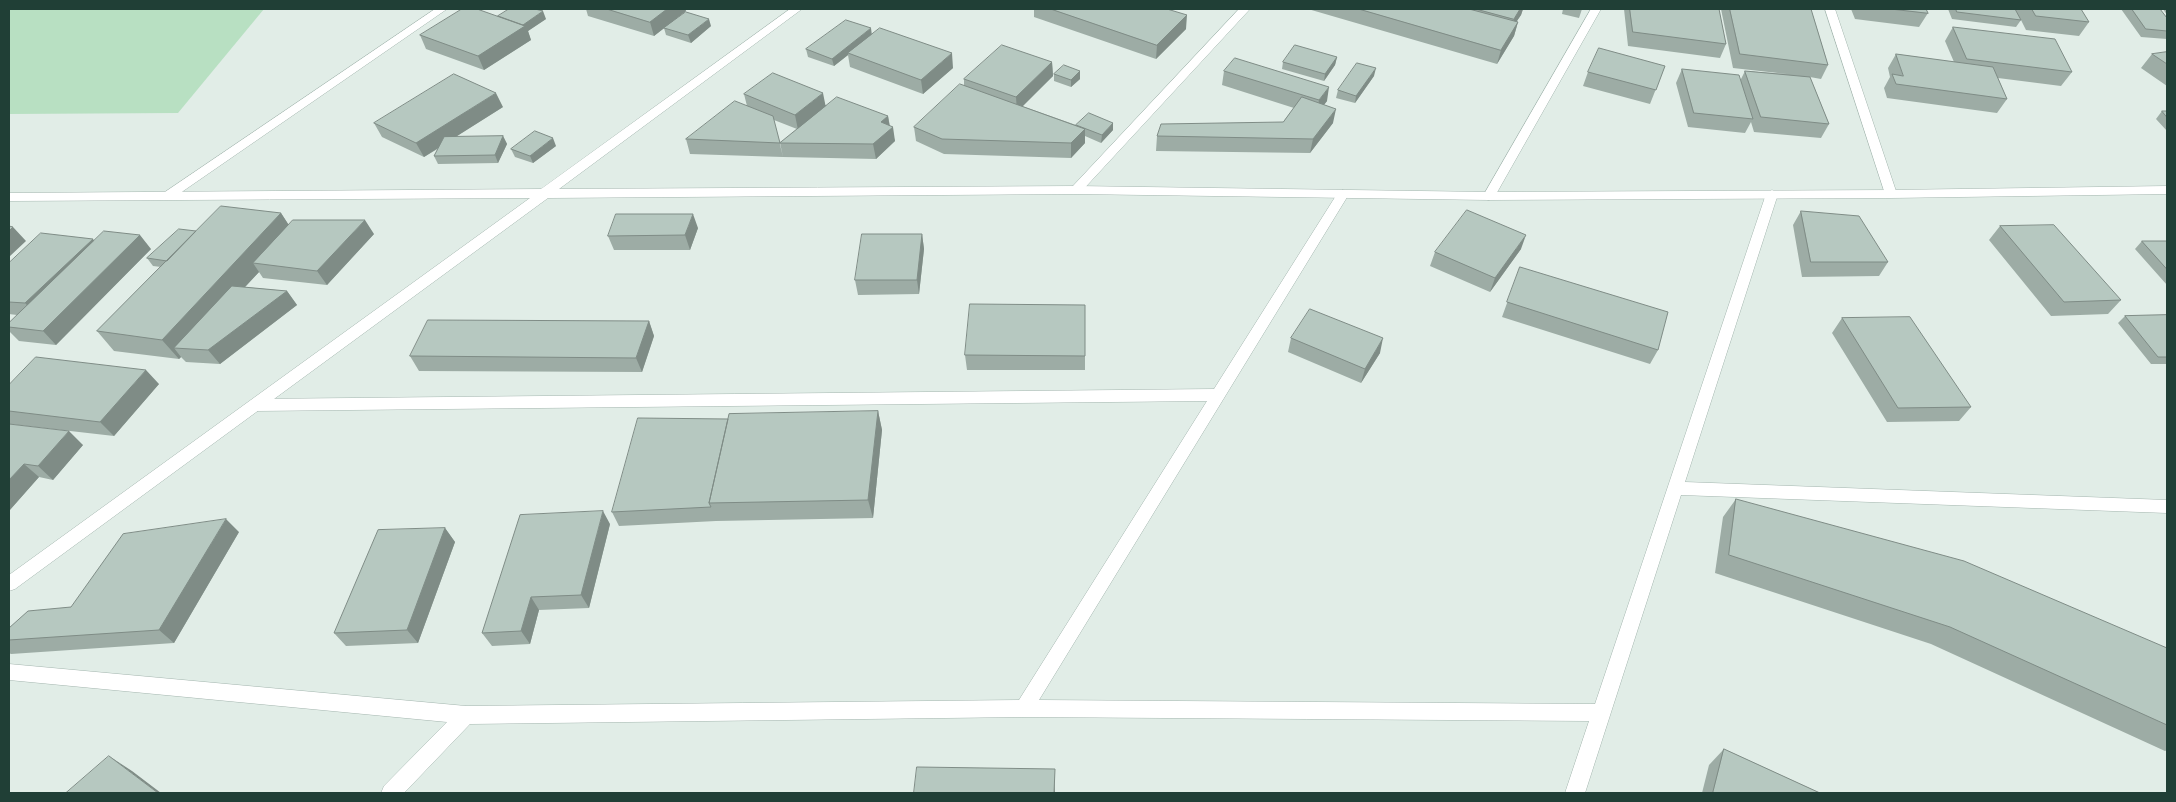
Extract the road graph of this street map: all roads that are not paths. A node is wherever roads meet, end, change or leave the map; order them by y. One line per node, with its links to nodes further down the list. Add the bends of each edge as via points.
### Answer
1 (442, 9): 12 (street)
2 (797, 9): 8 (street)
3 (1245, 9): 6 (street)
4 (1596, 9): 13 (street)
5 (1830, 9): 11 (street)
6 (1076, 190): 8 (street); 9 (street)
7 (2167, 190): 11 (street)
8 (547, 193): 12 (street); 16 (street)
9 (1343, 194): 13 (street); 15 (street)
10 (1772, 194): 11 (street); 13 (street); 17 (street)
11 (1891, 194)
12 (169, 195): 14 (street)
13 (1488, 196)
14 (9, 197)
15 (1218, 395): 16 (street); 21 (street)
16 (255, 405): 19 (street)
17 (1676, 488): 18 (street); 22 (street)
18 (2167, 508)
19 (9, 584)
20 (9, 672): 23 (street)
21 (1024, 708): 22 (street); 23 (street)
22 (1602, 713): 25 (street)
23 (466, 715): 24 (street)
24 (391, 793)
25 (1576, 793)

